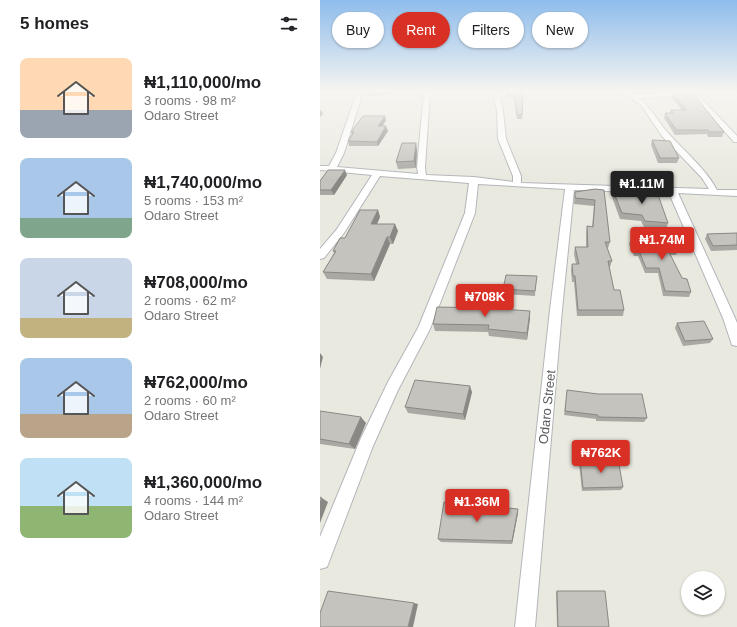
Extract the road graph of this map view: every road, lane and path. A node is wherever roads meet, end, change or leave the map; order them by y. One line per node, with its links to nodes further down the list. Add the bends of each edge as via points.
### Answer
1 (350, 121): 8 (street)
2 (425, 121): 10 (street)
3 (501, 121): 12 (street, via 502,139 517,176)
4 (656, 121): 15 (street, via 706,177)
5 (720, 121): 6 (street)
6 (737, 140)
7 (320, 168): 8 (street)
8 (332, 169): 9 (street)
9 (378, 172): 10 (street); 17 (street, via 341,231)
10 (422, 176): 11 (street)
11 (474, 180): 12 (street); 19 (street, via 470,213 430,315 366,443)
12 (517, 185): 13 (street)
13 (570, 187): 14 (street); 20 (street, Odaro Street)
14 (672, 191): 15 (street); 18 (street)
15 (715, 193): 16 (street)
16 (737, 193)
17 (320, 256)
18 (737, 341)
19 (320, 560)
20 (525, 627)

